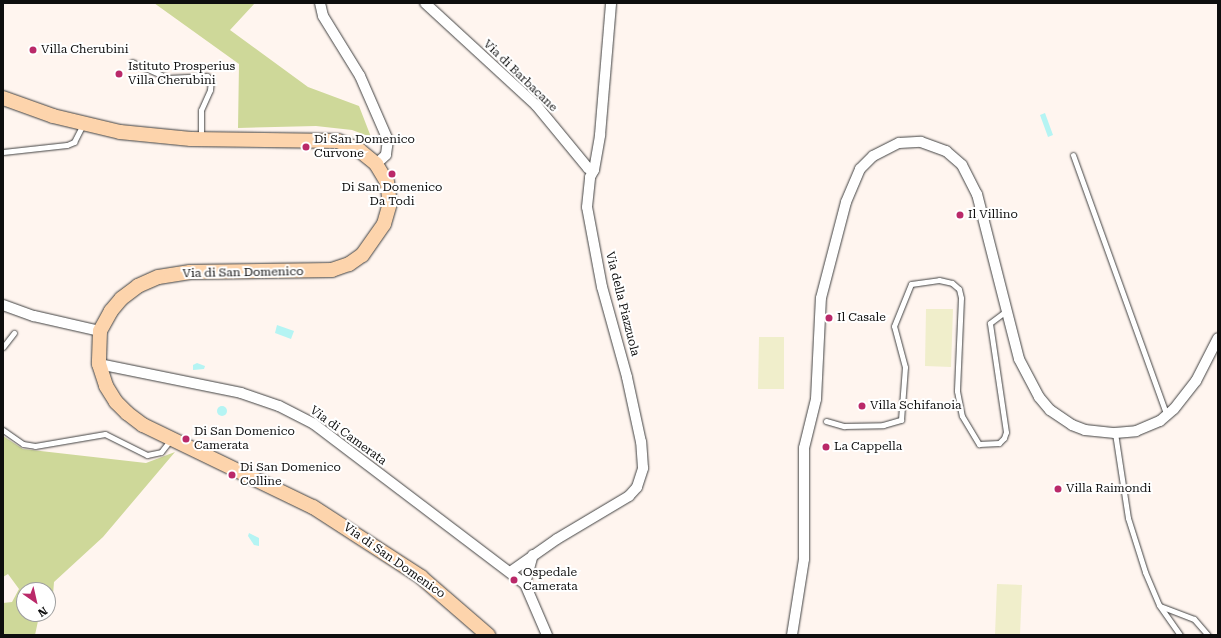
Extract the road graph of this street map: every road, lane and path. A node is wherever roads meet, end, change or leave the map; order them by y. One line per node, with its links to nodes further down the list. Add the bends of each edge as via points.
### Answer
1 (320, 3): 10 (street, via 323,16 360,76 388,140 386,155)
2 (424, 3): 11 (street, Via di Barbacane, via 536,105 588,168)
3 (611, 3): 11 (street, Via della Piazzuola, via 600,135)
4 (132, 62): 7 (lane, via 168,78 207,76 211,80 201,110)
5 (3, 98): 6 (main road, Via di San Domenico)
6 (83, 124): 7 (main road, Via di San Domenico, via 120,132); 8 (lane, via 74,142 66,145)
7 (201, 139): 10 (main road, Via di San Domenico, via 338,141 359,150)
8 (3, 152)
9 (1073, 156): 19 (lane)
10 (376, 164): 14 (main road, Via di San Domenico, via 389,187 390,203 384,224 362,254 349,264 332,270 190,272 158,277 138,286 121,299)
11 (594, 170): 24 (street, Via della Piazzuola, via 590,177 587,206 590,230 642,442 643,468 637,487 629,496)
12 (3, 305): 14 (street, via 34,316)
13 (1006, 311): 20 (lane, via 990,323 1006,432 998,443 979,444 962,416 957,391 961,298 959,289 952,283 938,280 911,284 894,326 905,367 901,420 883,425 844,426); 22 (street, via 1019,359 1031,385 1050,410 1085,430); 30 (street, via 977,194 962,165 946,151 922,142 891,145 865,162 846,202 821,298 816,399 804,448 804,559)
14 (100, 331): 18 (main road, Via di San Domenico)
15 (14, 332): 17 (lane)
16 (1218, 338): 19 (street, via 1196,381)
17 (3, 347)
18 (99, 364): 23 (main road, Via di San Domenico, via 106,386 116,402 143,425); 25 (street, Via di Camerata, via 241,393 298,415 314,424)
19 (1167, 416): 22 (street, via 1136,430)
20 (826, 421)
21 (3, 430): 23 (lane, via 23,444 35,446 105,434 147,455 161,452)
22 (1115, 433): 27 (lane, via 1128,518 1145,572)
23 (171, 438): 28 (main road, Via di San Domenico, via 313,507 420,577)
24 (534, 555): 25 (street, Via della Piazzuola); 26 (street)
25 (510, 572): 26 (street)
26 (525, 584): 29 (street)
27 (1159, 605): 31 (lane); 32 (lane, via 1194,619)
28 (488, 635)
29 (547, 635)
30 (792, 635)
31 (1180, 635)
32 (1208, 635)

